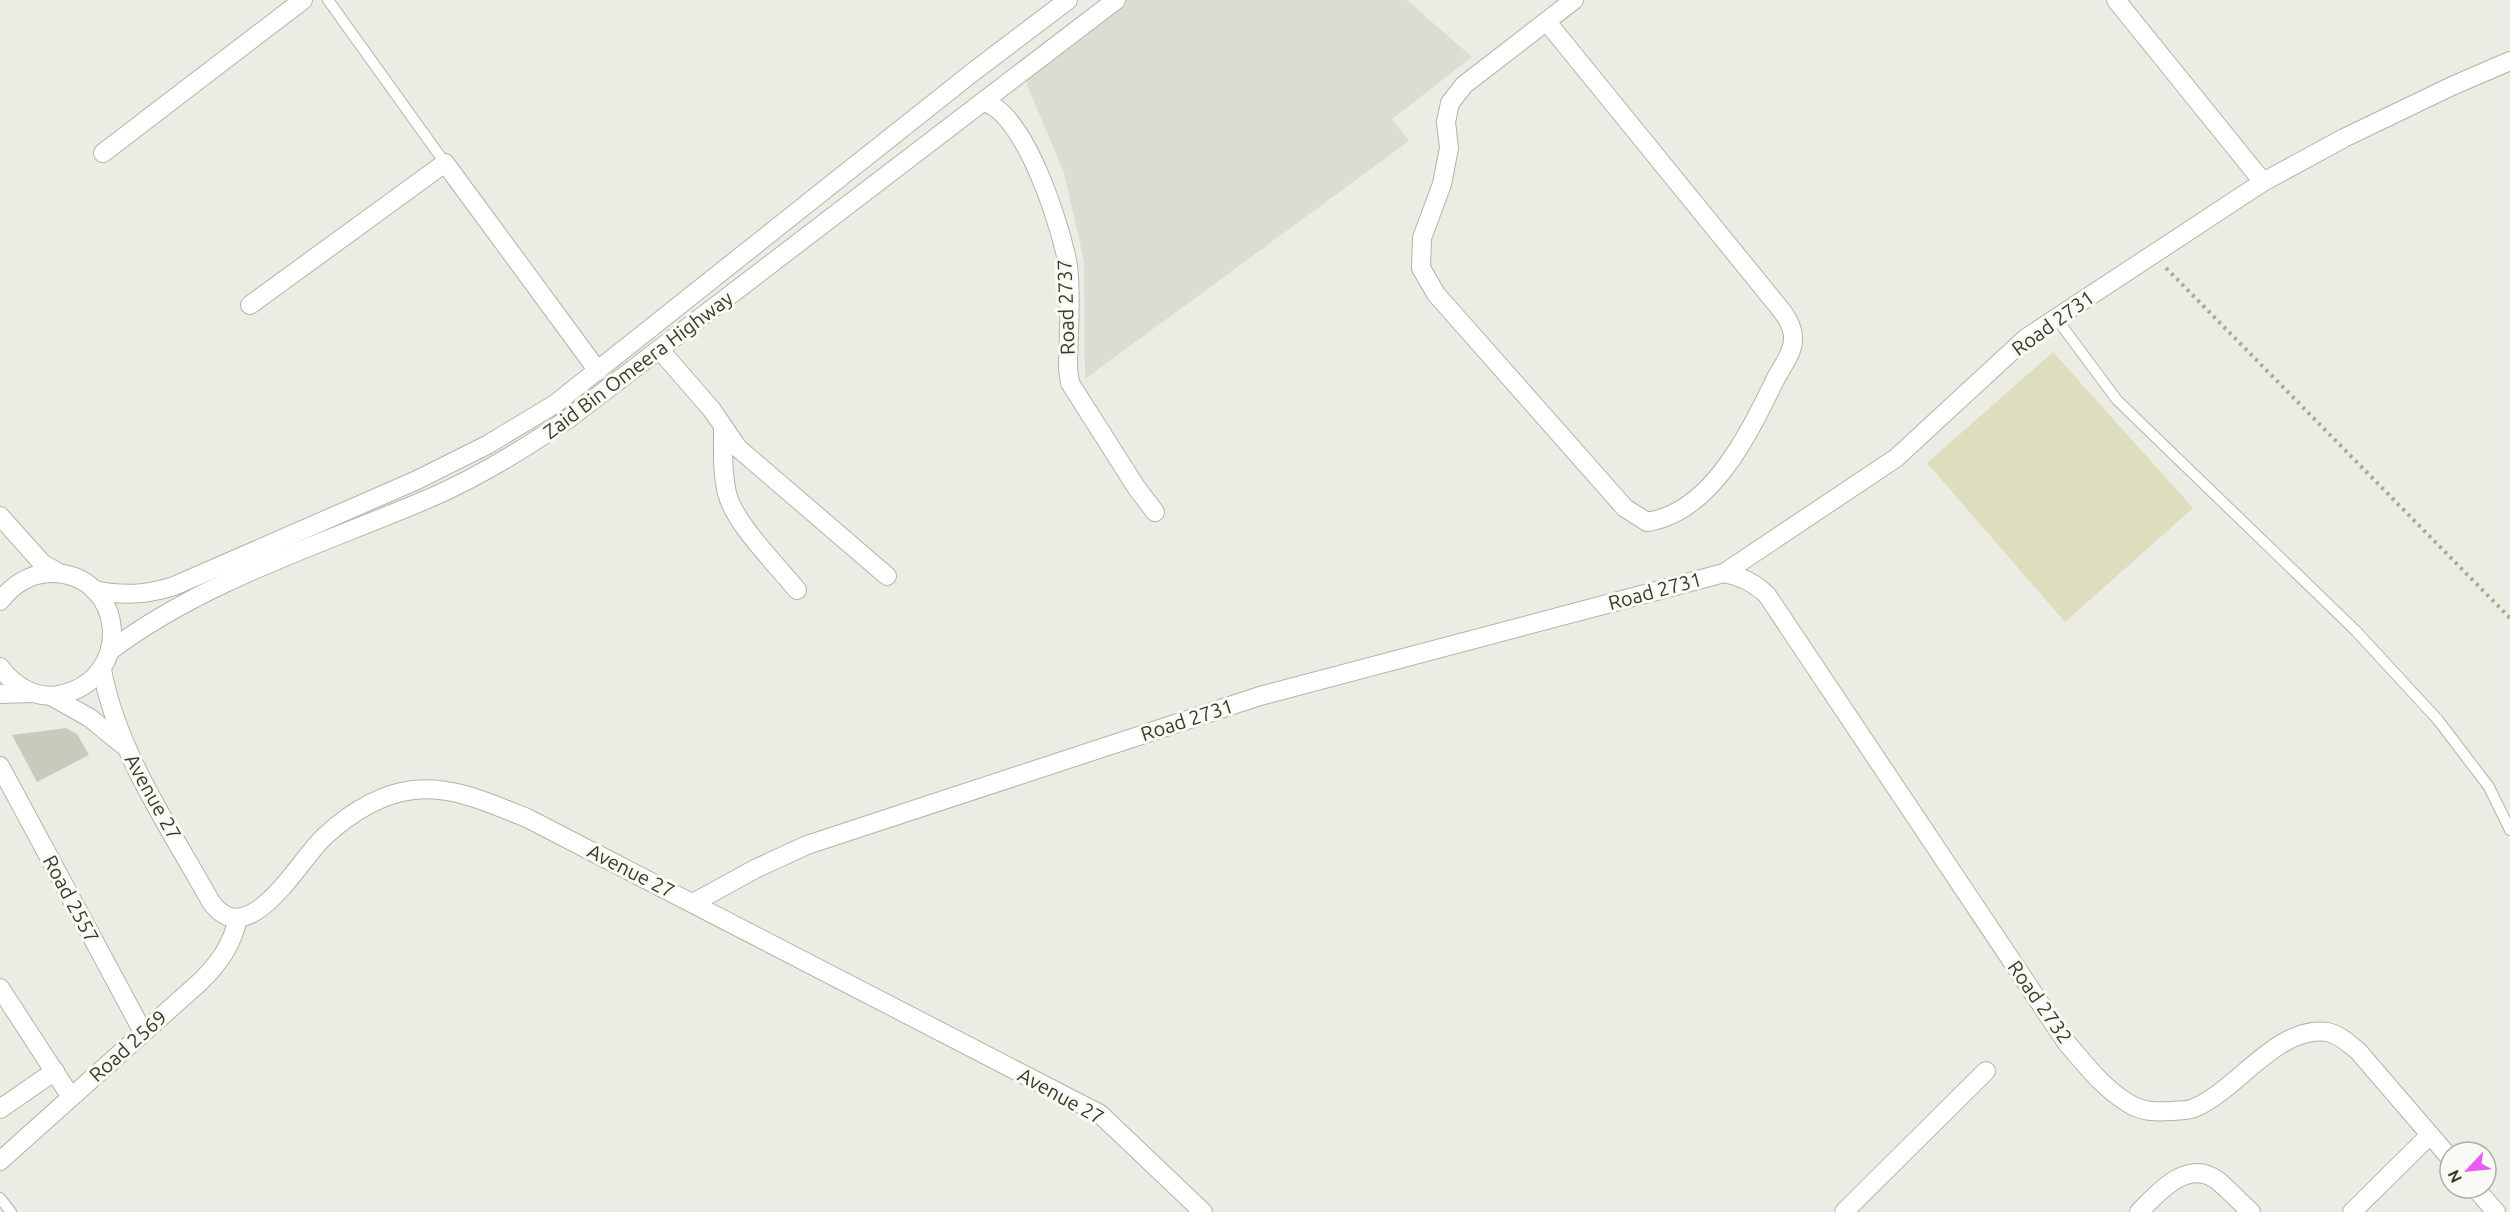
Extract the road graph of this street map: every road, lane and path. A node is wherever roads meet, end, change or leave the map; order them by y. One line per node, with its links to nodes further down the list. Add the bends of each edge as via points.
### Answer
1 (303, 0): 12 (street)
2 (328, 0): 13 (lane)
3 (1068, 0): 9 (street, Zaid Bin Omeera Highway)
4 (1116, 0): 10 (street, Zaid Bin Omeera Highway)
5 (1574, 0): 7 (street)
6 (2116, 0): 14 (street)
7 (1546, 22): 7 (street, via 1464,85 1450,103 1446,166 1422,238 1421,268 1436,294 1625,508 1647,522 1657,520 1675,513 1722,472 1749,433 1793,345 1792,329 1769,295)
8 (2510, 62): 14 (street, Road 2731, via 2344,138)
9 (974, 72): 10 (street, via 987,74); 19 (street, Zaid Bin Omeera Highway)
10 (1004, 87): 11 (street, Zaid Bin Omeera Highway)
11 (984, 102): 18 (street, Zaid Bin Omeera Highway); 21 (street, Road 2737, via 999,108 1015,129 1053,211 1068,267 1070,383)
12 (103, 153)
13 (445, 163): 16 (street); 19 (street)
14 (2263, 182): 15 (street, Road 2731)
15 (2152, 255): 17 (street, Road 2731); 29 (path)
16 (250, 305)
17 (2056, 318): 24 (street, Road 2731, via 2026,338 1896,458); 37 (lane, via 2117,400 2355,630 2438,720 2489,787)
18 (660, 350): 20 (street, via 712,410); 30 (street, Zaid Bin Omeera Highway, via 568,419 502,462 432,498 202,594 155,619)
19 (598, 371): 26 (street, Zaid Bin Omeera Highway, via 555,404 461,459 217,568 154,593 124,595)
20 (723, 429): 25 (street, via 738,448); 27 (street, via 723,470 734,512)
21 (1155, 512)
22 (0, 516): 23 (street, via 42,563)
23 (59, 573): 26 (street); 28 (street, via 41,573 24,579)
24 (1724, 573): 38 (street, Road 2731, via 1260,696 807,844); 46 (street, Road 2732, via 1743,577 1767,595 2066,1042 2100,1083 2128,1104 2148,1112 2192,1109 2220,1094 2289,1038 2328,1032 2358,1051)
25 (887, 576)
26 (94, 590): 30 (street, via 112,624)
27 (797, 590)
28 (0, 601)
29 (2510, 618)
30 (111, 650): 32 (street)
31 (0, 667): 34 (street, Avenue 27, via 19,686)
32 (102, 670): 34 (street, via 70,693); 35 (street, Avenue 27)
33 (0, 694): 34 (street)
34 (42, 695): 35 (street, Avenue 27, via 90,718)
35 (125, 746): 39 (street, Avenue 27, via 211,902 222,914)
36 (0, 766): 41 (street, Road 2557)
37 (2510, 830)
38 (693, 903): 39 (street, Avenue 27, via 527,818 455,791 413,790 354,812 322,837 296,873 259,910); 52 (street, Avenue 27, via 1100,1114)
39 (238, 918): 41 (street, Road 2569, via 222,959)
40 (0, 988): 42 (street)
41 (142, 1032): 44 (street, Road 2569)
42 (55, 1071): 44 (street); 45 (street)
43 (1986, 1071): 53 (street)
44 (71, 1097): 48 (street, Road 2569)
45 (0, 1109)
46 (2430, 1135): 47 (street, Road 2732); 56 (street)
47 (2438, 1144)
48 (0, 1161)
49 (0, 1198): 51 (lane)
50 (2486, 1200): 57 (street)
51 (11, 1212)
52 (1203, 1212)
53 (1844, 1212)
54 (2139, 1212): 55 (street, via 2175,1179 2203,1174 2215,1179)
55 (2251, 1212)
56 (2352, 1212)
57 (2496, 1212)

